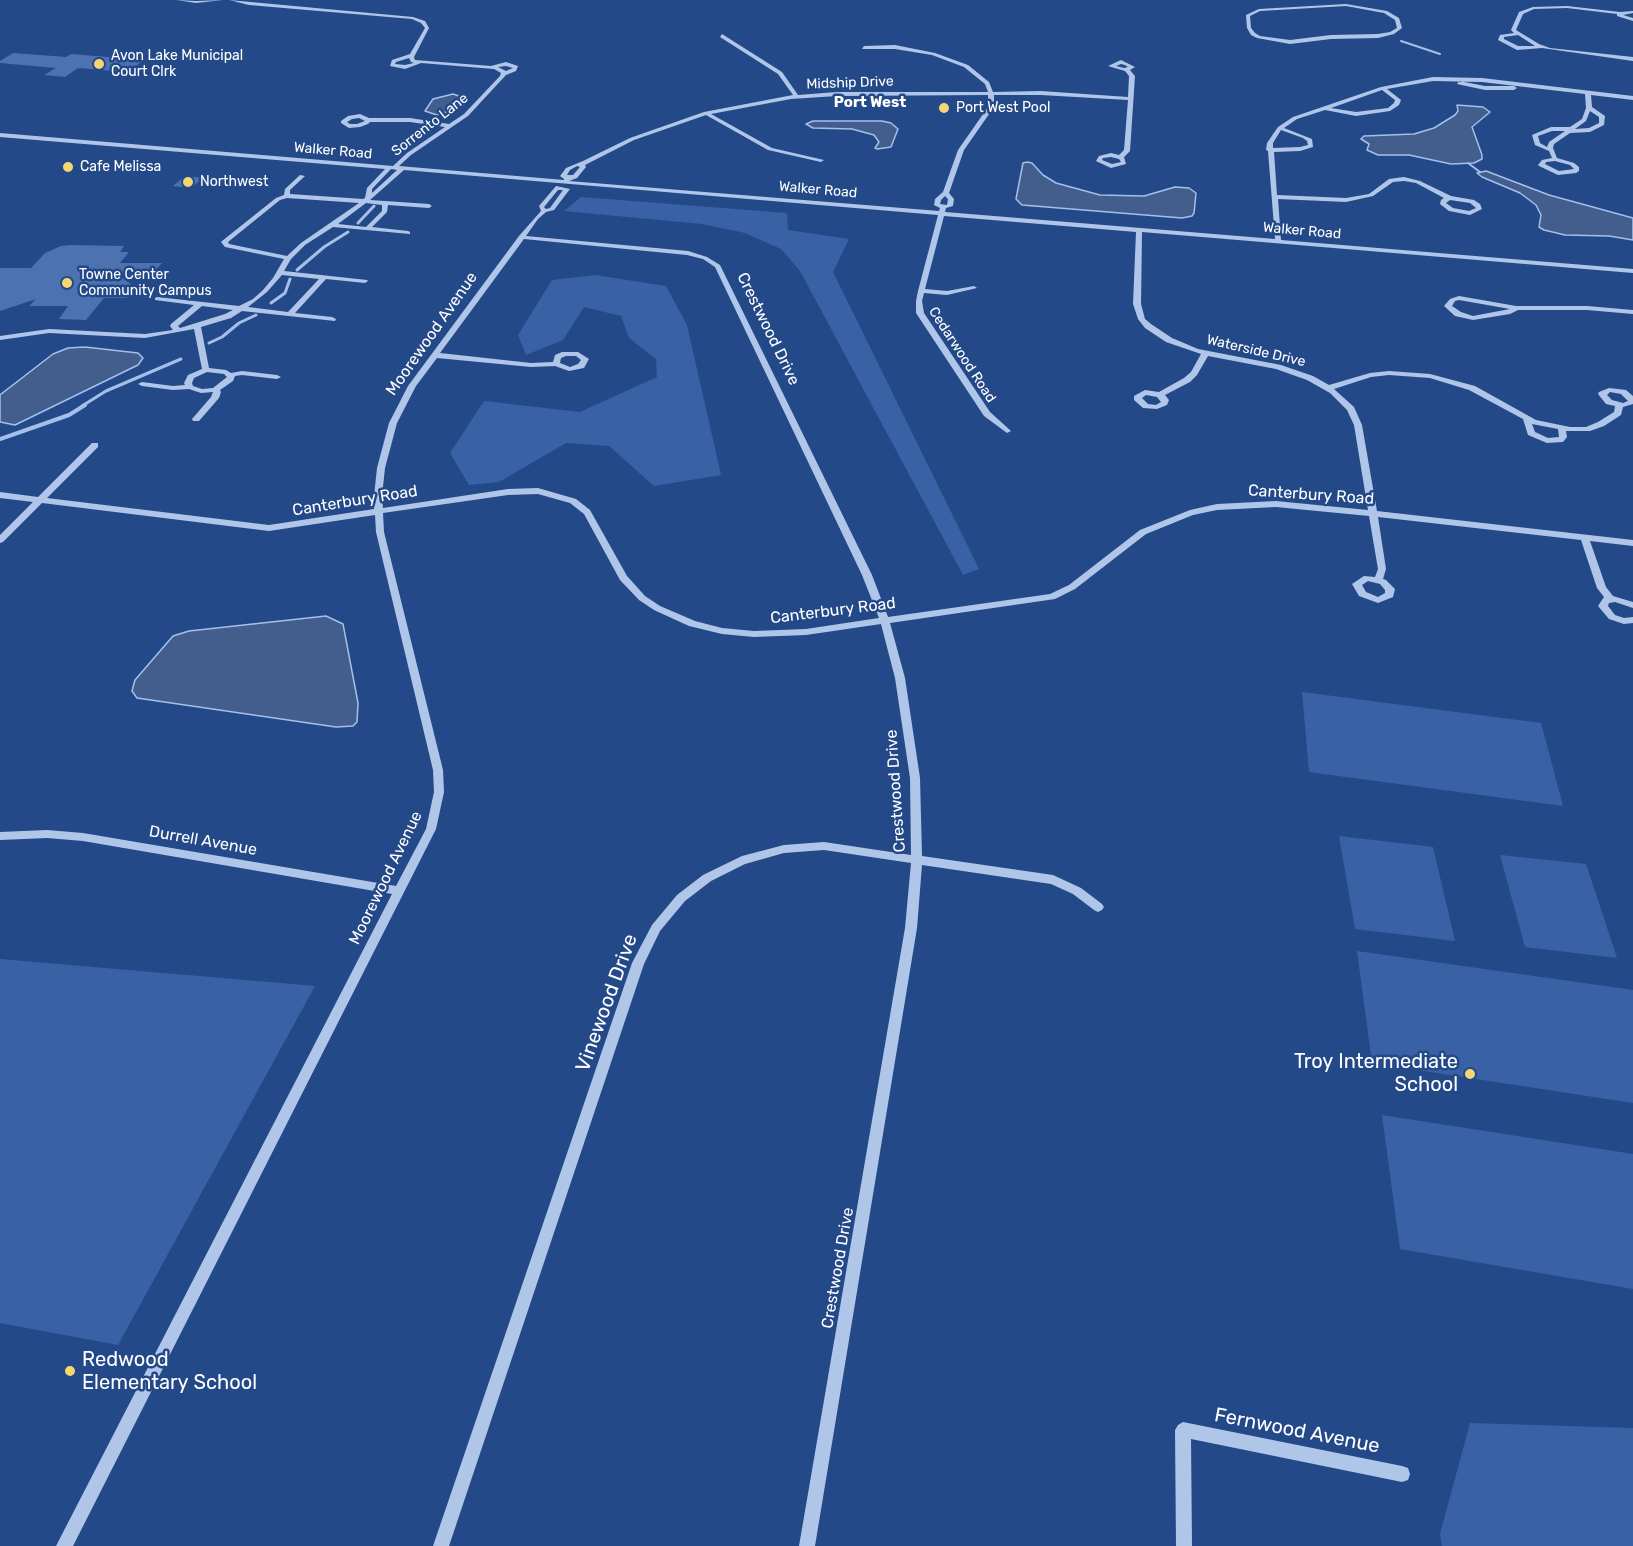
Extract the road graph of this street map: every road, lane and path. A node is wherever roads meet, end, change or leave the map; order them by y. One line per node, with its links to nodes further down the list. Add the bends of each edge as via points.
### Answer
1 (178, 0): 2 (street)
2 (221, 0)
3 (231, 0): 15 (street, Sorrento Lane, via 413,18 427,28)
4 (1299, 0): 7 (street)
5 (1307, 0): 6 (street)
6 (1315, 6): 7 (street); 7 (street, via 1353,6 1384,12 1401,25 1396,32 1378,36 1284,42 1266,40 1250,32 1248,17 1254,11)
7 (1308, 7)
8 (1633, 12): 9 (street)
9 (1619, 13): 10 (street); 11 (street, via 1533,8 1521,13 1513,26)
10 (1633, 20)
11 (1517, 34): 13 (street); 13 (street, via 1502,36 1501,40 1517,48)
12 (723, 36): 24 (street, via 780,73)
13 (1542, 47): 16 (street)
14 (864, 48): 22 (street, via 901,48 942,56 977,73)
15 (412, 55): 17 (street, via 412,60); 17 (street, Sorrento Lane, via 392,65)
16 (1633, 59)
17 (419, 63): 18 (street, Sorrento Lane)
18 (492, 68): 20 (street, Sorrento Lane); 20 (street, Sorrento Lane, via 505,64 516,67)
19 (1127, 70): 26 (street, via 1132,75)
20 (504, 74): 31 (street, Sorrento Lane)
21 (1383, 88): 23 (street, via 1448,79); 27 (street); 27 (street, via 1398,100 1390,110 1356,114)
22 (991, 93): 24 (street, Midship Drive); 26 (street, Midship Drive); 49 (street, Cedarwood Road, via 991,107 961,150 946,193 937,200)
23 (1587, 93): 25 (street); 28 (street)
24 (796, 96): 29 (street, Midship Drive)
25 (1633, 98)
26 (1130, 99): 37 (street, via 1127,151)
27 (1324, 108): 32 (street)
28 (1589, 108): 33 (street, via 1584,120); 33 (street, via 1599,113 1602,124 1590,130)
29 (706, 113): 39 (street, via 770,149); 42 (street, Midship Drive, via 637,137 582,164 575,177)
30 (368, 120): 31 (street, via 410,120)
31 (450, 126): 40 (street, Sorrento Lane)
32 (1280, 128): 35 (street, via 1273,135); 35 (street, via 1305,137 1311,146)
33 (1571, 130): 36 (street, via 1555,138); 36 (street, via 1551,129 1535,135 1535,141)
34 (0, 135): 40 (street, Walker Road)
35 (1269, 150): 44 (street)
36 (1550, 150): 38 (street)
37 (1120, 157)
38 (1555, 159): 38 (street, via 1541,165 1558,173 1576,171 1572,164)
39 (821, 160)
40 (395, 168): 42 (street, Walker Road); 46 (street, via 380,190); 46 (street, via 369,189)
41 (302, 176): 43 (street, via 287,190)
42 (565, 182): 49 (street, Walker Road); 54 (street, Moorewood Avenue, via 567,189 552,209 544,211)
43 (287, 196): 46 (street); 56 (street, via 224,242 227,246)
44 (1274, 197): 45 (street, via 1346,200 1371,195 1391,180 1404,179); 55 (street)
45 (1449, 198): 45 (street, via 1443,204 1450,210 1465,213 1479,209 1472,201)
46 (366, 199): 47 (street); 50 (street)
47 (385, 202): 48 (street); 51 (street, via 385,211)
48 (429, 206)
49 (942, 210): 52 (street, Walker Road); 62 (street, Cedarwood Road)
50 (332, 225): 51 (street); 56 (street)
51 (367, 229): 53 (street)
52 (1139, 229): 55 (street, Walker Road); 73 (street, Waterside Drive, via 1137,303 1142,319 1168,340)
53 (408, 233)
54 (521, 237): 74 (street, Moorewood Avenue); 101 (street, Crestwood Drive, via 687,253 718,266 846,530)
55 (1278, 241): 57 (street, Walker Road)
56 (288, 258): 58 (street)
57 (1633, 270)
58 (280, 273): 59 (street); 66 (street)
59 (324, 277): 60 (street); 68 (street)
60 (365, 281)
61 (974, 288): 62 (street, via 947,293)
62 (921, 291): 88 (street, Cedarwood Road, via 918,304 922,317 987,414)
63 (158, 299): 64 (street)
64 (200, 304): 66 (street); 71 (street, via 174,326)
65 (1516, 308): 65 (street, via 1468,299 1452,300 1448,306 1473,318); 67 (street)
66 (242, 309): 68 (street); 70 (street)
67 (1633, 312)
68 (291, 314): 69 (street)
69 (332, 319)
70 (196, 327): 71 (street); 76 (street)
71 (178, 331): 72 (street, via 120,336 39,332)
72 (0, 338)
73 (1205, 354): 81 (street, Waterside Drive, via 1287,369); 83 (street, via 1194,373)
74 (434, 355): 75 (street); 92 (street, Moorewood Avenue, via 408,393 390,432 379,477)
75 (556, 364)
76 (206, 370): 77 (street); 80 (street, via 191,377)
77 (230, 375): 78 (street); 82 (street, via 227,383)
78 (277, 377)
79 (142, 384): 80 (street)
80 (190, 387): 82 (street)
81 (1328, 388): 86 (street, via 1370,375 1430,376 1472,388); 93 (street, Waterside Drive, via 1344,401 1356,419)
82 (215, 390): 85 (street, via 214,398)
83 (1160, 395)
84 (1618, 405): 87 (street, via 1618,413 1601,424 1587,429)
85 (196, 419)
86 (1527, 419): 87 (street); 87 (street, via 1531,433 1547,441 1560,440)
87 (1562, 428)
88 (1007, 431)
89 (95, 444): 91 (street)
90 (0, 495): 91 (street, Canterbury Road)
91 (39, 500): 92 (street, Canterbury Road, via 261,528); 95 (street)
92 (378, 513): 101 (street, Canterbury Road, via 508,492 553,494 573,501 587,512 630,587 679,619 722,631 773,634); 104 (street, Moorewood Avenue, via 439,781 431,829)
93 (1372, 513): 94 (street, Canterbury Road); 97 (street, Waterside Drive, via 1382,569); 101 (street, Canterbury Road, via 1276,504 1217,507 1143,532 1081,581 1052,597)
94 (1585, 538): 96 (street, Canterbury Road); 98 (street, via 1602,588)
95 (0, 540)
96 (1633, 543)
97 (1378, 580)
98 (1610, 599): 99 (street); 100 (street, via 1603,606 1608,613 1618,619)
99 (1633, 605)
100 (1633, 620)
101 (885, 621): 103 (street, Crestwood Drive, via 912,747)
102 (0, 836): 104 (street, Durrell Avenue, via 82,837)
103 (917, 859): 105 (street, Vinewood Drive, via 1053,880); 108 (street, Vinewood Drive, via 824,846 762,853 723,868 694,887 656,928 638,963); 109 (street, Crestwood Drive, via 906,968)
104 (400, 891): 107 (street, Moorewood Avenue)
105 (1098, 907)
106 (1402, 1474): 110 (street, Fernwood Avenue, via 1184,1430)
107 (64, 1546)
108 (441, 1546)
109 (807, 1546)
110 (1184, 1546)

